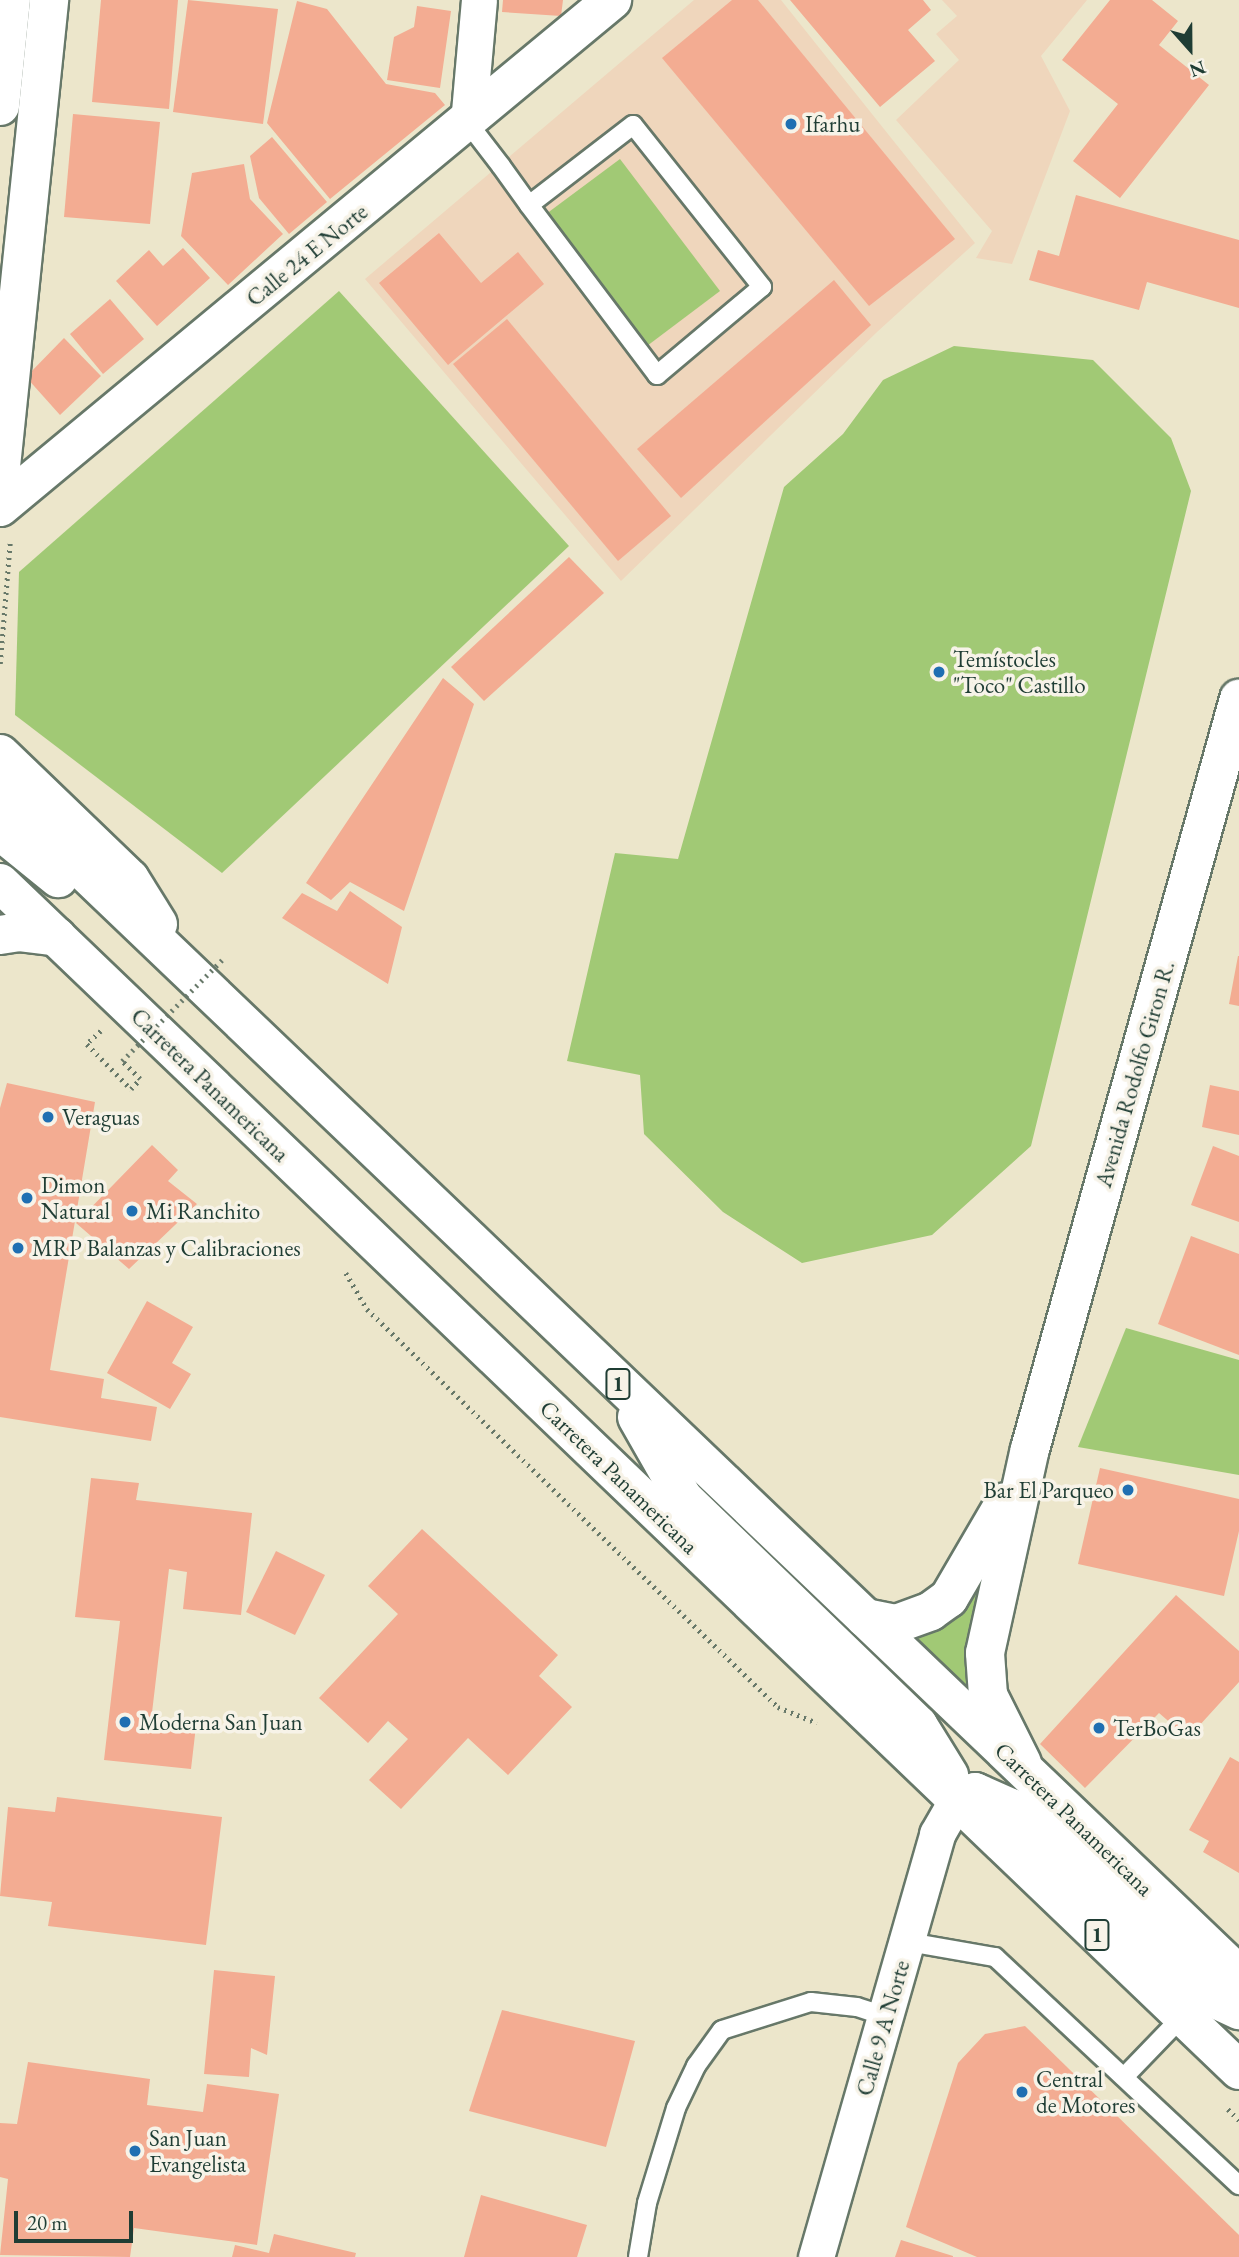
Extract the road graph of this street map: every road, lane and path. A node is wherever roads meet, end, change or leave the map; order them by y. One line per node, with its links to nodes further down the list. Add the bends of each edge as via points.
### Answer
1 (11, 0): 5 (main road)
2 (49, 0): 8 (main road)
3 (479, 0): 6 (street)
4 (612, 0): 6 (main road, Calle 24 E Norte)
5 (0, 106)
6 (468, 123): 7 (lane); 9 (main road, Calle 24 E Norte)
7 (529, 205): 7 (lane, via 633,125 762,287 657,375)
8 (0, 476)
9 (0, 507)
10 (1239, 699): 22 (main road, Avenida Rodolfo Giron R.)
11 (0, 754): 18 (main road, via 130,879)
12 (0, 791): 18 (main road, Carretera Panamericana / 1)
13 (0, 831): 20 (main road)
14 (0, 883): 16 (main road, Carretera Panamericana / 1)
15 (0, 935): 16 (main road, via 18,932)
16 (57, 937): 25 (main road, Carretera Panamericana / 1)
17 (223, 959): 19 (path, bridge, via 122,1061 140,1079 131,1088)
18 (188, 974): 20 (main road, Carretera Panamericana / 1)
19 (87, 1044)
20 (285, 1063): 21 (main road, Carretera Panamericana / 1)
21 (617, 1383): 23 (main road, Carretera Panamericana / 1); 25 (main road, via 683,1498 918,1725 944,1763)
22 (1030, 1450): 23 (main road, Avenida Rodolfo Giron R., via 993,1526 948,1598 931,1612 907,1621); 24 (main road, Avenida Rodolfo Giron R., via 985,1653 988,1695)
23 (865, 1618): 24 (main road, Carretera Panamericana / 1)
24 (1030, 1777): 27 (main road, Carretera Panamericana / 1)
25 (956, 1801): 26 (street, Calle 9 A Norte, via 937,1834); 28 (main road, via 975,1792 1011,1808 1213,1998); 29 (main road, Carretera Panamericana / 1)
26 (908, 1942): 30 (street, Calle 9 A Norte); 32 (lane, via 995,1957)
27 (1239, 1975)
28 (1239, 2010)
29 (1183, 2016): 31 (main road, Carretera Panamericana / 1); 32 (lane)
30 (887, 2017): 34 (lane, via 857,2007 811,2002 722,2030 696,2066 676,2108 647,2203); 35 (street, Calle 9 A Norte)
31 (1239, 2070)
32 (1124, 2077): 33 (lane)
33 (1239, 2185)
34 (638, 2257)
35 (816, 2257)

